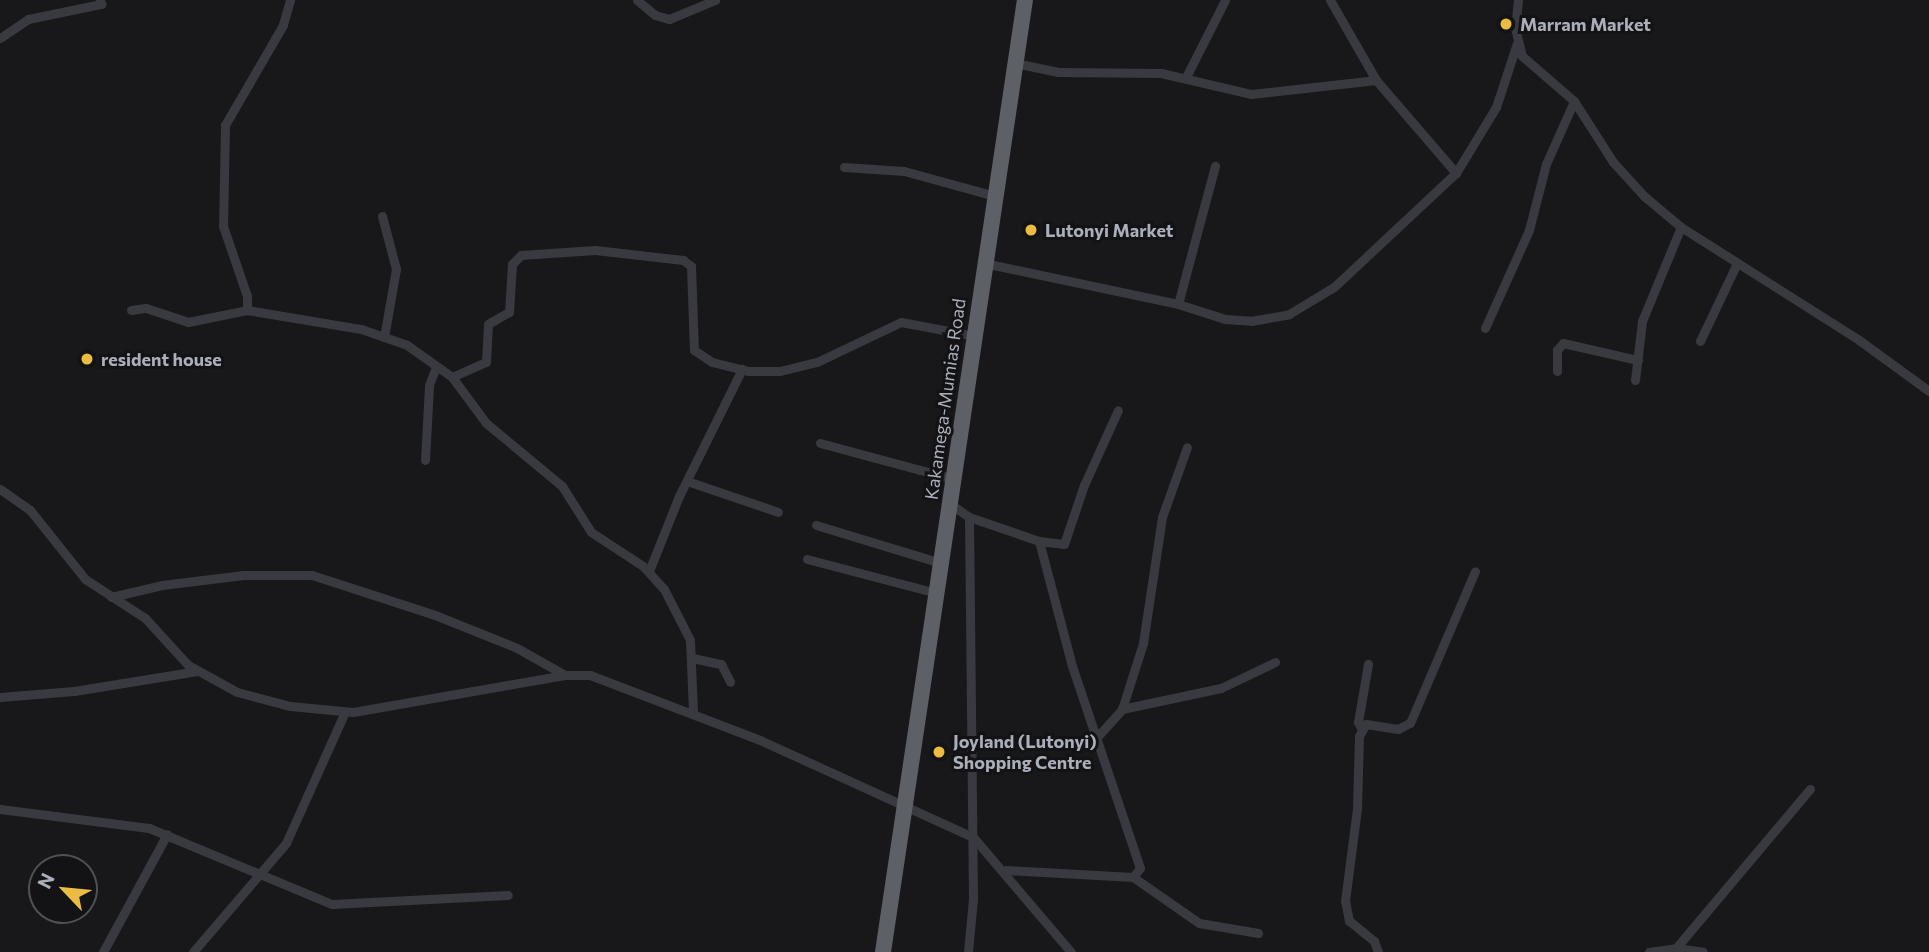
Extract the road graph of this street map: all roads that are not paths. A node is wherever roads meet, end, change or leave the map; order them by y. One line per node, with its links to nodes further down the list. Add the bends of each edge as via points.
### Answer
1 (100, 0): 9 (street, via 101,4 28,19)
2 (290, 0): 25 (street, via 283,25 225,125 223,226 247,296)
3 (637, 0): 4 (street, via 655,15 669,19)
4 (715, 0)
5 (1025, 0): 11 (highway, Kakamega-Mumias Road)
6 (1225, 0): 12 (street)
7 (1330, 0): 13 (street)
8 (1518, 0): 10 (street)
9 (0, 38)
10 (1517, 43): 14 (street, via 1529,65); 17 (street, via 1496,107)
11 (1015, 63): 12 (street, via 1058,72 1148,71); 18 (highway, Kakamega-Mumias Road)
12 (1186, 78): 13 (street, via 1251,94)
13 (1376, 80): 17 (street)
14 (1574, 101): 20 (street, via 1627,179); 26 (street, via 1549,156 1529,230)
15 (1215, 166): 23 (street)
16 (844, 167): 18 (street, via 905,172)
17 (1456, 173): 23 (street, via 1334,287 1289,314 1225,319)
18 (995, 195): 21 (highway, Kakamega-Mumias Road)
19 (382, 216): 28 (street, via 396,269)
20 (1681, 227): 22 (street); 30 (street, via 1642,321)
21 (984, 263): 23 (street); 27 (highway, Kakamega-Mumias Road)
22 (1737, 263): 29 (street); 36 (street)
23 (1178, 304)
24 (131, 310): 25 (street, via 146,308 188,322)
25 (247, 310): 28 (street, via 360,329)
26 (1485, 328)
27 (975, 336): 32 (street, via 901,322 817,362 780,371); 41 (highway, Kakamega-Mumias Road)
28 (384, 338): 31 (street, via 407,345)
29 (1700, 341)
30 (1638, 360): 33 (street, via 1563,343 1557,350); 35 (street)
31 (436, 367): 34 (street); 40 (street, via 429,385)
32 (742, 369): 34 (street, via 712,362 694,350 692,277 687,262 677,257 595,250 515,258 510,310 490,320 486,328 486,362); 42 (street)
33 (1557, 371)
34 (452, 377): 51 (street, via 486,423 562,486 591,532)
35 (1635, 380)
36 (1929, 391)
37 (1118, 410): 48 (street, via 1084,485 1064,544)
38 (820, 443): 41 (street)
39 (1187, 446): 62 (street, via 1162,517 1143,643)
40 (425, 460)
41 (953, 479): 44 (highway, Kakamega-Mumias Road)
42 (687, 481): 45 (street); 51 (street)
43 (0, 489): 54 (street, via 30,510 85,579)
44 (949, 503): 46 (street); 50 (highway, Kakamega-Mumias Road)
45 (778, 512)
46 (969, 517): 48 (street); 71 (street)
47 (816, 525): 50 (street)
48 (1039, 541): 66 (street, via 1072,666)
49 (807, 559): 53 (street)
50 (941, 563): 53 (highway, Kakamega-Mumias Road)
51 (649, 571): 55 (street, via 677,608)
52 (1475, 571): 65 (street, via 1410,723 1398,729 1372,723)
53 (937, 593): 68 (highway, Kakamega-Mumias Road)
54 (111, 597): 58 (street, via 145,618 166,646); 59 (street, via 243,575 312,575 435,614 517,648)
55 (692, 658): 60 (street, via 721,664); 64 (street)
56 (1275, 662): 62 (street, via 1221,688)
57 (1368, 664): 65 (street, via 1358,722)
58 (197, 671): 61 (street, via 74,691); 63 (street, via 261,699)
59 (565, 675): 63 (street, via 381,710); 64 (street, via 590,675)
60 (730, 682)
61 (0, 697)
62 (1122, 709): 66 (street)
63 (345, 712): 73 (street, via 310,797)
64 (693, 712): 68 (street)
65 (1361, 728): 83 (street, via 1345,901 1349,921 1374,941)
66 (1098, 736): 74 (street, via 1110,786 1140,863)
67 (1810, 789): 77 (street)
68 (907, 803): 71 (street); 80 (highway, Kakamega-Mumias Road)
69 (0, 809): 70 (street, via 63,814)
70 (167, 834): 73 (street); 78 (street)
71 (973, 836): 72 (street); 81 (street)
72 (1006, 870): 74 (street); 82 (street)
73 (262, 876): 75 (street, via 345,905); 79 (street)
74 (1133, 877): 76 (street, via 1199,923)
75 (508, 895)
76 (1258, 933)
77 (1675, 948): 84 (street); 85 (street)
78 (103, 952)
79 (193, 952)
80 (883, 952)
81 (968, 952)
82 (1071, 952)
83 (1378, 952)
84 (1649, 952)
85 (1703, 952)

